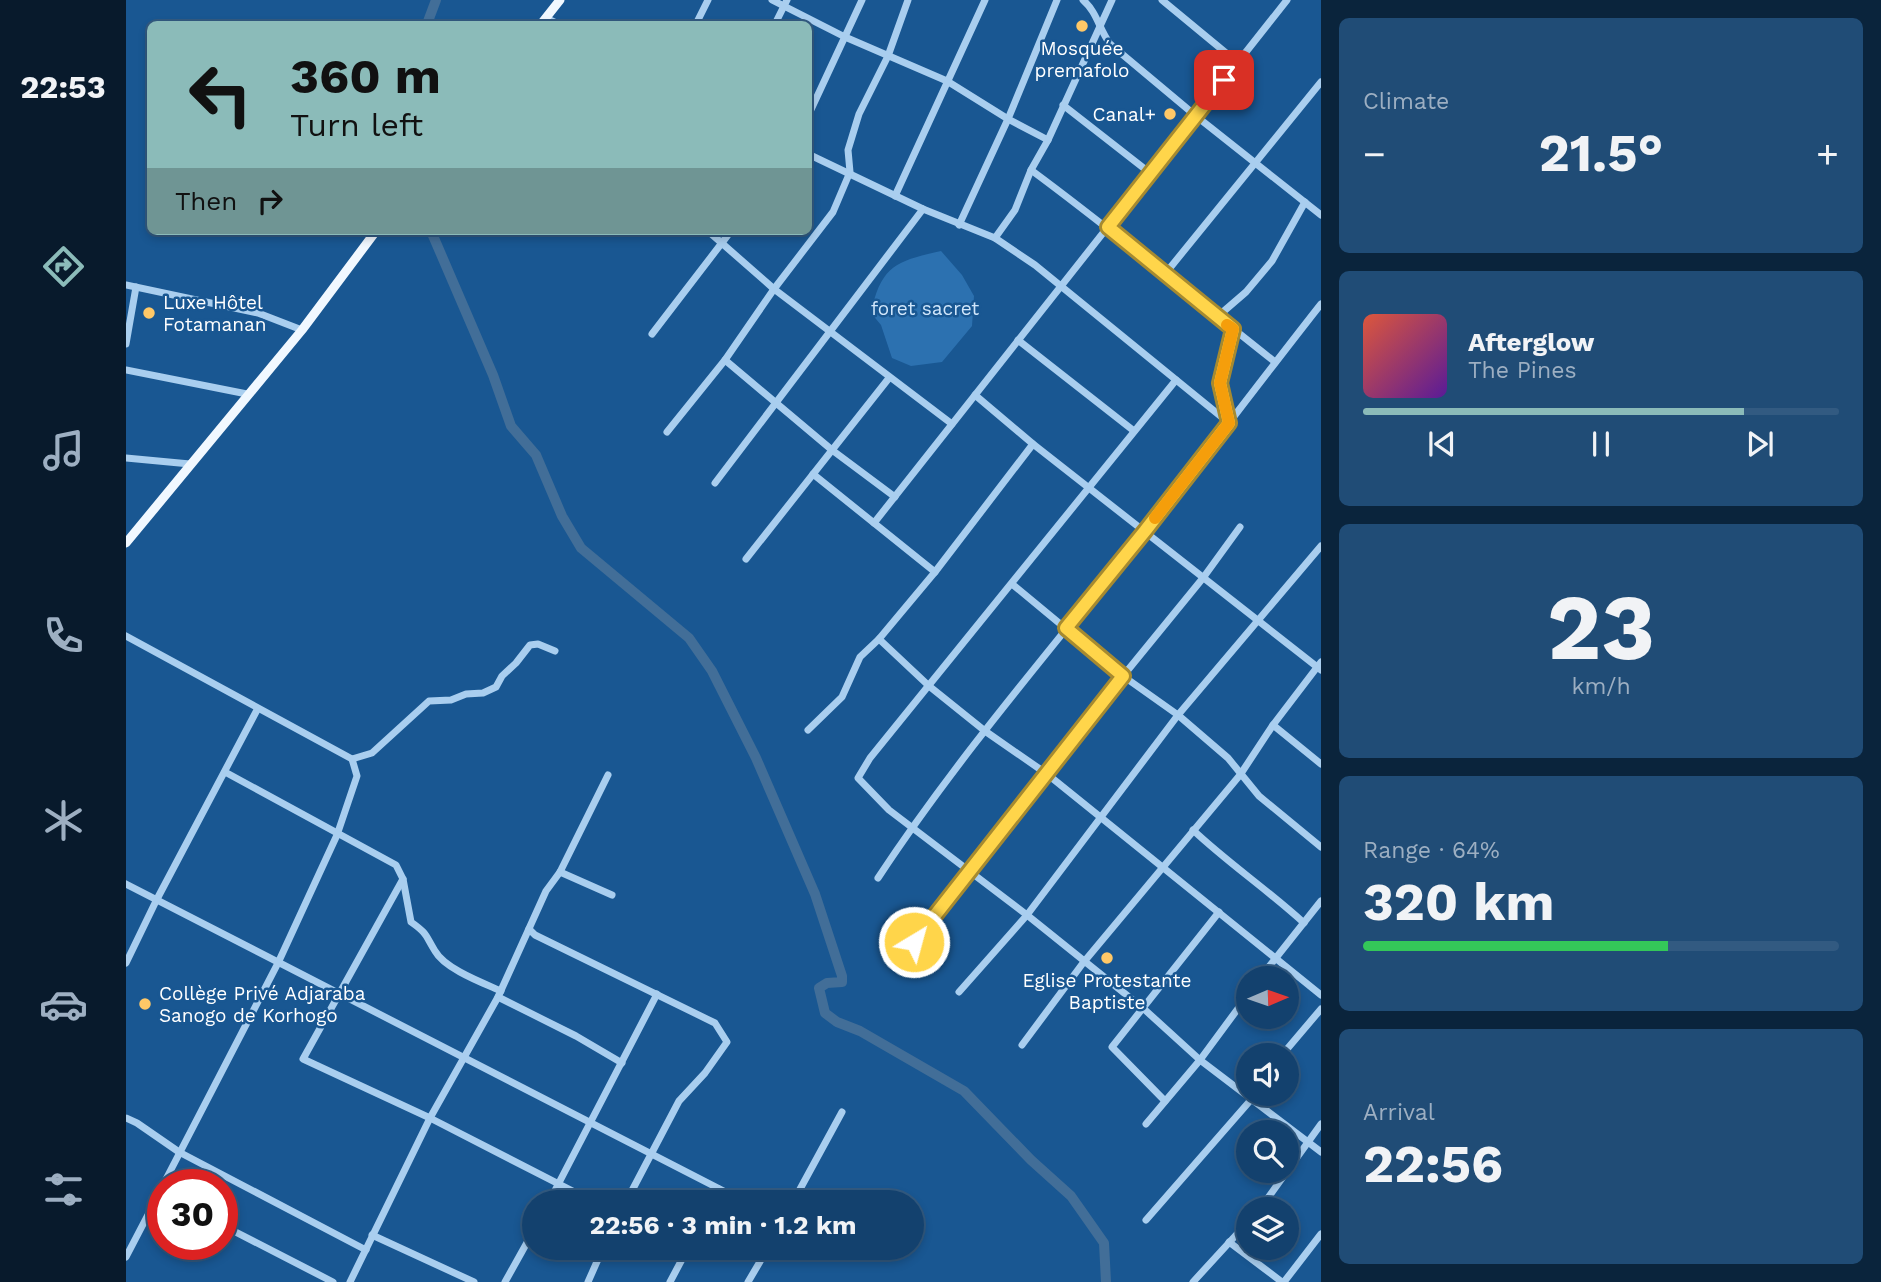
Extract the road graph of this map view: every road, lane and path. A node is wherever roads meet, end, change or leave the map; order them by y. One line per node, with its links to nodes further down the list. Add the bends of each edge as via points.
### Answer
1 (560, 0): 13 (main road)
2 (708, 0): 14 (street)
3 (772, 0): 12 (street)
4 (862, 0): 17 (street)
5 (908, 0): 18 (street)
6 (985, 0): 20 (street)
7 (1057, 0): 25 (street)
8 (1083, 0): 16 (street)
9 (1112, 0): 16 (street)
10 (1162, 0): 19 (street)
11 (1285, 1): 19 (street)
12 (786, 3): 15 (street); 17 (street)
13 (543, 21)
14 (698, 21)
15 (777, 21)
16 (1100, 26): 22 (street); 24 (street, via 1110,44)
17 (845, 37): 18 (street); 23 (street)
18 (888, 56): 20 (street); 30 (street, via 859,114 848,150)
19 (1237, 62): 24 (street)
20 (947, 81): 25 (street); 32 (street)
21 (1321, 82): 28 (street)
22 (1063, 105): 26 (street); 31 (street)
23 (812, 107)
24 (1196, 116): 28 (street); 31 (street)
25 (1008, 120): 26 (street); 36 (street)
26 (1048, 140): 29 (street)
27 (812, 155): 30 (street)
28 (1255, 163): 33 (street); 43 (street)
29 (1031, 170): 37 (street); 41 (street, via 1015,211)
30 (850, 172): 32 (street); 47 (street, via 833,212)
31 (1150, 173): 37 (street)
32 (895, 196): 34 (street)
33 (1305, 202): 35 (street); 49 (street, via 1272,261)
34 (923, 209): 36 (street); 52 (street)
35 (1321, 215)
36 (960, 225): 41 (street)
37 (1108, 227): 43 (street); 46 (street)
38 (373, 235): 51 (main road)
39 (713, 235): 42 (street)
40 (728, 235): 42 (street)
41 (995, 238): 46 (street)
42 (722, 242): 47 (street); 53 (street)
43 (1166, 274): 49 (street)
44 (126, 285): 45 (street)
45 (136, 287): 51 (street, via 258,313); 55 (street)
46 (1061, 287): 54 (street); 60 (street)
47 (774, 289): 52 (street); 56 (street)
48 (1321, 304): 57 (street)
49 (1217, 317): 50 (street)
50 (1233, 329): 57 (street); 64 (street, via 1220,383)
51 (302, 330): 61 (main road)
52 (830, 332): 59 (street); 63 (street)
53 (652, 334)
54 (1018, 340): 62 (street); 66 (street)
55 (126, 344)
56 (725, 360): 63 (street); 67 (street)
57 (1275, 362): 64 (street)
58 (126, 370): 61 (street)
59 (889, 378): 65 (street); 69 (street)
60 (1176, 380): 64 (street); 66 (street)
61 (247, 394): 71 (main road)
62 (975, 395): 65 (street); 68 (street)
63 (775, 404): 69 (street); 73 (street)
64 (1229, 423): 78 (street)
65 (953, 424): 75 (street)
66 (1134, 431): 74 (street)
67 (667, 432)
68 (1033, 444): 74 (street); 82 (street)
69 (832, 450): 72 (street); 75 (street)
70 (126, 458): 71 (street)
71 (190, 464): 79 (main road)
72 (813, 474): 76 (street); 81 (street)
73 (715, 483)
74 (1090, 488): 78 (street); 84 (street)
75 (895, 497): 76 (street)
76 (874, 523): 82 (street)
77 (1240, 527): 83 (street)
78 (1145, 531): 83 (street); 86 (street)
79 (126, 543)
80 (1321, 546): 85 (street)
81 (746, 559)
82 (935, 572): 88 (street)
83 (1203, 578): 85 (street); 91 (street)
84 (1012, 584): 86 (street); 92 (street)
85 (1257, 621): 90 (street); 94 (street)
86 (1066, 628): 91 (street); 97 (street)
87 (126, 636): 93 (street)
88 (878, 639): 92 (street); 96 (street, via 860,657 842,697)
89 (555, 651): 98 (street, via 530,645 496,687 451,700 429,701 372,753)
90 (1320, 666): 95 (street)
91 (1123, 676): 94 (street); 101 (street)
92 (929, 686): 97 (street); 105 (street, via 859,778)
93 (257, 710): 98 (street); 100 (street)
94 (1178, 715): 103 (street, via 1228,758); 104 (street)
95 (1273, 725): 99 (street); 103 (street)
96 (808, 730)
97 (985, 731): 101 (street); 105 (street)
98 (352, 760): 107 (street, via 357,776)
99 (1321, 764)
100 (225, 772): 107 (street); 116 (street)
101 (1047, 774): 104 (street); 110 (street)
102 (608, 775): 111 (street)
103 (1240, 775): 106 (street); 108 (street)
104 (1100, 817): 109 (street); 119 (street)
105 (912, 827): 110 (street); 112 (street)
106 (1193, 830): 109 (street); 120 (street)
107 (337, 835): 113 (street, via 396,865); 126 (street)
108 (1321, 847)
109 (1163, 866): 118 (street); 124 (street)
110 (968, 871): 119 (street); 122 (street)
111 (560, 872): 115 (street); 121 (street)
112 (878, 878)
113 (403, 879): 128 (street); 130 (street, via 411,922 427,933 435,953)
114 (126, 884): 116 (street)
115 (612, 895)
116 (156, 901): 125 (street); 126 (street)
117 (1321, 901): 120 (street)
118 (1219, 912): 123 (street); 133 (street)
119 (1027, 915): 124 (street); 129 (street)
120 (1304, 923): 123 (street)
121 (529, 929): 130 (street); 131 (street)
122 (914, 942)
123 (1275, 957): 127 (street); 132 (street)
124 (1083, 962): 133 (street); 137 (street)
125 (126, 963)
126 (278, 963): 128 (street); 152 (street)
127 (1269, 966)
128 (339, 992): 138 (street); 147 (street, via 303,1059)
129 (959, 992)
130 (500, 994): 138 (street); 140 (street)
131 (657, 994): 140 (street); 154 (street, via 715,1023 727,1042 679,1101)
132 (1321, 995)
133 (1144, 1009): 139 (street); 142 (street, via 1112,1047)
134 (1321, 1009): 136 (street)
135 (1236, 1011): 139 (street)
136 (1292, 1043)
137 (1022, 1045)
138 (465, 1057): 147 (street); 148 (street)
139 (1200, 1060): 141 (street); 142 (street)
140 (622, 1063): 148 (street)
141 (1236, 1085)
142 (1165, 1101): 149 (street)
143 (1246, 1106): 164 (street)
144 (1265, 1106): 151 (street)
145 (842, 1112): 161 (street)
146 (126, 1118): 152 (street)
147 (430, 1118): 156 (street); 167 (street)
148 (592, 1124): 154 (street); 156 (street)
149 (1146, 1124)
150 (1321, 1124): 151 (street)
151 (1307, 1141): 153 (street); 162 (street)
152 (180, 1152): 155 (street); 170 (street)
153 (1321, 1152)
154 (651, 1154): 157 (street); 160 (street)
155 (172, 1169)
156 (559, 1184): 158 (street); 159 (street)
157 (719, 1189)
158 (556, 1190)
159 (571, 1190)
160 (632, 1190)
161 (800, 1190)
162 (1268, 1197)
163 (147, 1217): 172 (street)
164 (1146, 1220)
165 (238, 1233): 176 (street)
166 (1321, 1234): 184 (street)
167 (372, 1235): 170 (street); 178 (street)
168 (1236, 1235): 169 (street)
169 (1229, 1242): 183 (street); 184 (street)
170 (366, 1250): 177 (street)
171 (522, 1252): 179 (street)
172 (126, 1257)
173 (598, 1260): 180 (street)
174 (682, 1260): 181 (street)
175 (761, 1260): 182 (street)
176 (333, 1282)
177 (350, 1282)
178 (474, 1282)
179 (505, 1282)
180 (588, 1282)
181 (670, 1282)
182 (748, 1282)
183 (1193, 1282)
184 (1283, 1282)

